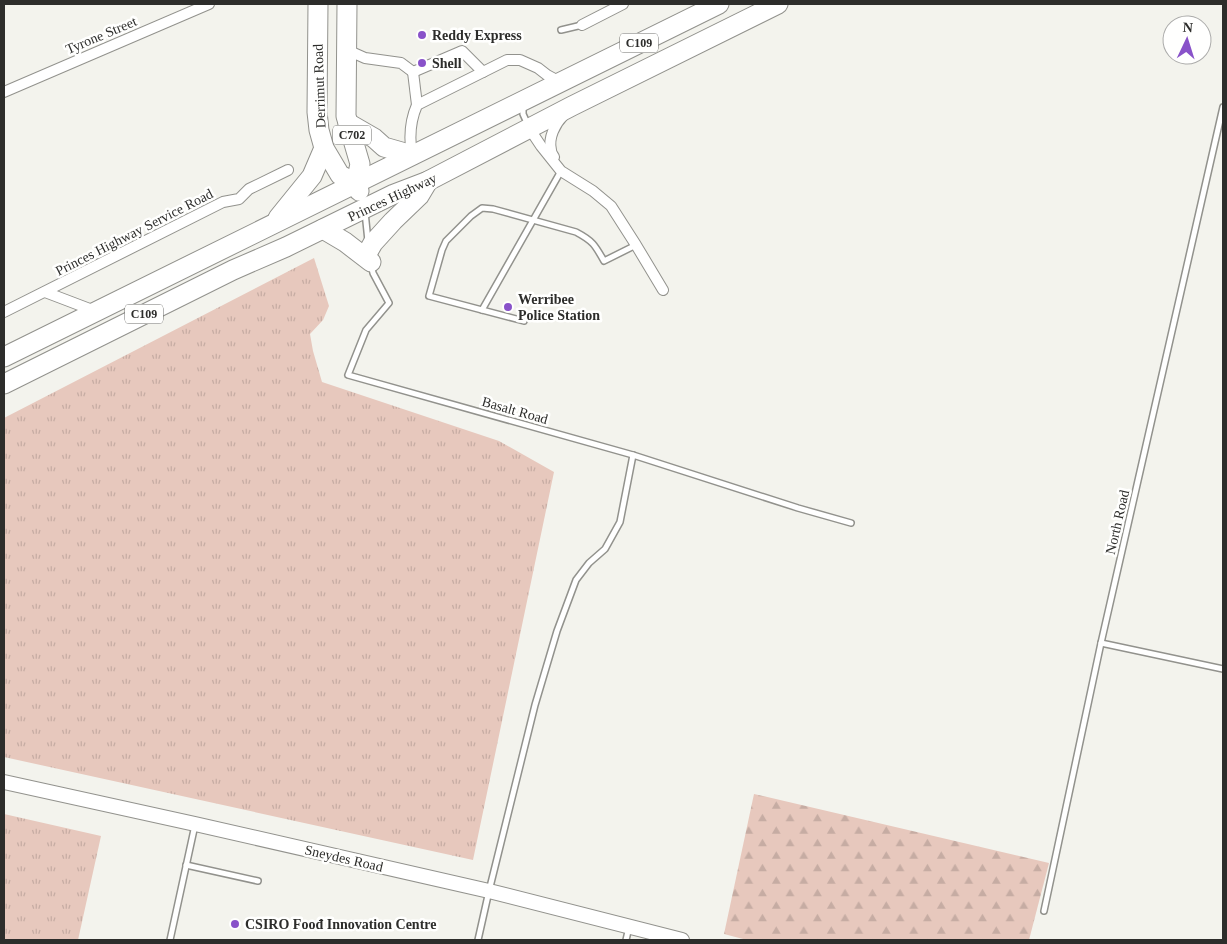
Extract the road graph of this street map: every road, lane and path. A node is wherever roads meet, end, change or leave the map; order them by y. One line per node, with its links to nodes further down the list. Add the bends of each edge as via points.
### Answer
1 (209, 4): 13 (street, Tyrone Street)
2 (318, 4): 20 (highway, Derrimut Road / C702, via 317,112)
3 (347, 4): 9 (highway, Derrimut Road / C702)
4 (623, 4): 7 (street)
5 (719, 4): 12 (highway, Princes Highway / C109)
6 (778, 4): 16 (highway, Princes Highway / C109)
7 (582, 24): 8 (lane)
8 (561, 30)
9 (347, 50): 10 (street, via 365,58 401,63); 18 (highway, Derrimut Road / C702)
10 (413, 72): 11 (street, via 462,51); 15 (street)
11 (484, 72): 12 (street, via 507,60 520,60); 15 (street)
12 (560, 82): 14 (highway, Princes Highway / C109)
13 (4, 92)
14 (525, 99): 19 (lane, via 523,114); 21 (highway, Princes Highway / C109)
15 (417, 105): 21 (street, via 410,140)
16 (572, 106): 19 (highway, Princes Highway / C109); 23 (street, via 556,124 551,138 551,150)
17 (1223, 107): 42 (lane, North Road)
18 (348, 123): 21 (highway, via 384,147); 25 (highway, Derrimut Road / C702, via 360,164)
19 (529, 128): 23 (street); 24 (highway, Princes Highway / C109)
20 (324, 148): 25 (highway, Derrimut Road / C702, via 340,175); 28 (highway, via 312,176)
21 (412, 155): 25 (highway, Princes Highway / C109)
22 (288, 170): 33 (street, Princes Highway Service Road, via 249,189 239,199 223,202)
23 (561, 171): 27 (lane); 30 (street, via 593,190 610,206)
24 (428, 182): 26 (highway, Princes Highway / C109); 31 (highway, via 419,196 373,243)
25 (356, 183): 26 (highway, C702); 28 (highway, Princes Highway / C109)
26 (365, 209): 29 (highway, Princes Highway / C109); 31 (lane, Basalt Road)
27 (534, 220): 30 (lane, via 588,238 604,261); 34 (lane); 34 (lane, via 482,208 446,240 429,296)
28 (274, 224): 35 (highway, Princes Highway / C109)
29 (323, 229): 31 (highway); 39 (highway, Princes Highway / C109, via 232,270)
30 (636, 245): 32 (street)
31 (370, 256): 40 (lane, Basalt Road, via 373,273 389,303 366,330 348,375)
32 (663, 290)
33 (45, 292): 35 (street, Princes Highway Service Road); 36 (street, Princes Highway Service Road)
34 (482, 310): 37 (lane)
35 (95, 311): 38 (highway, Princes Highway / C109)
36 (4, 312)
37 (524, 321)
38 (4, 357)
39 (4, 384)
40 (633, 455): 41 (lane, Basalt Road); 48 (lane, via 620,522 605,549 588,563 576,580 557,632 535,705)
41 (851, 523)
42 (1101, 643): 43 (lane); 49 (lane, North Road)
43 (1223, 669)
44 (4, 782): 45 (main road, Sneydes Road)
45 (195, 824): 46 (lane); 48 (main road, Sneydes Road)
46 (186, 865): 47 (lane); 51 (lane)
47 (258, 881)
48 (489, 891): 50 (main road, Sneydes Road); 52 (lane)
49 (1044, 911)
50 (628, 934): 53 (main road, Sneydes Road)
51 (170, 940)
52 (478, 940)
53 (682, 940)

